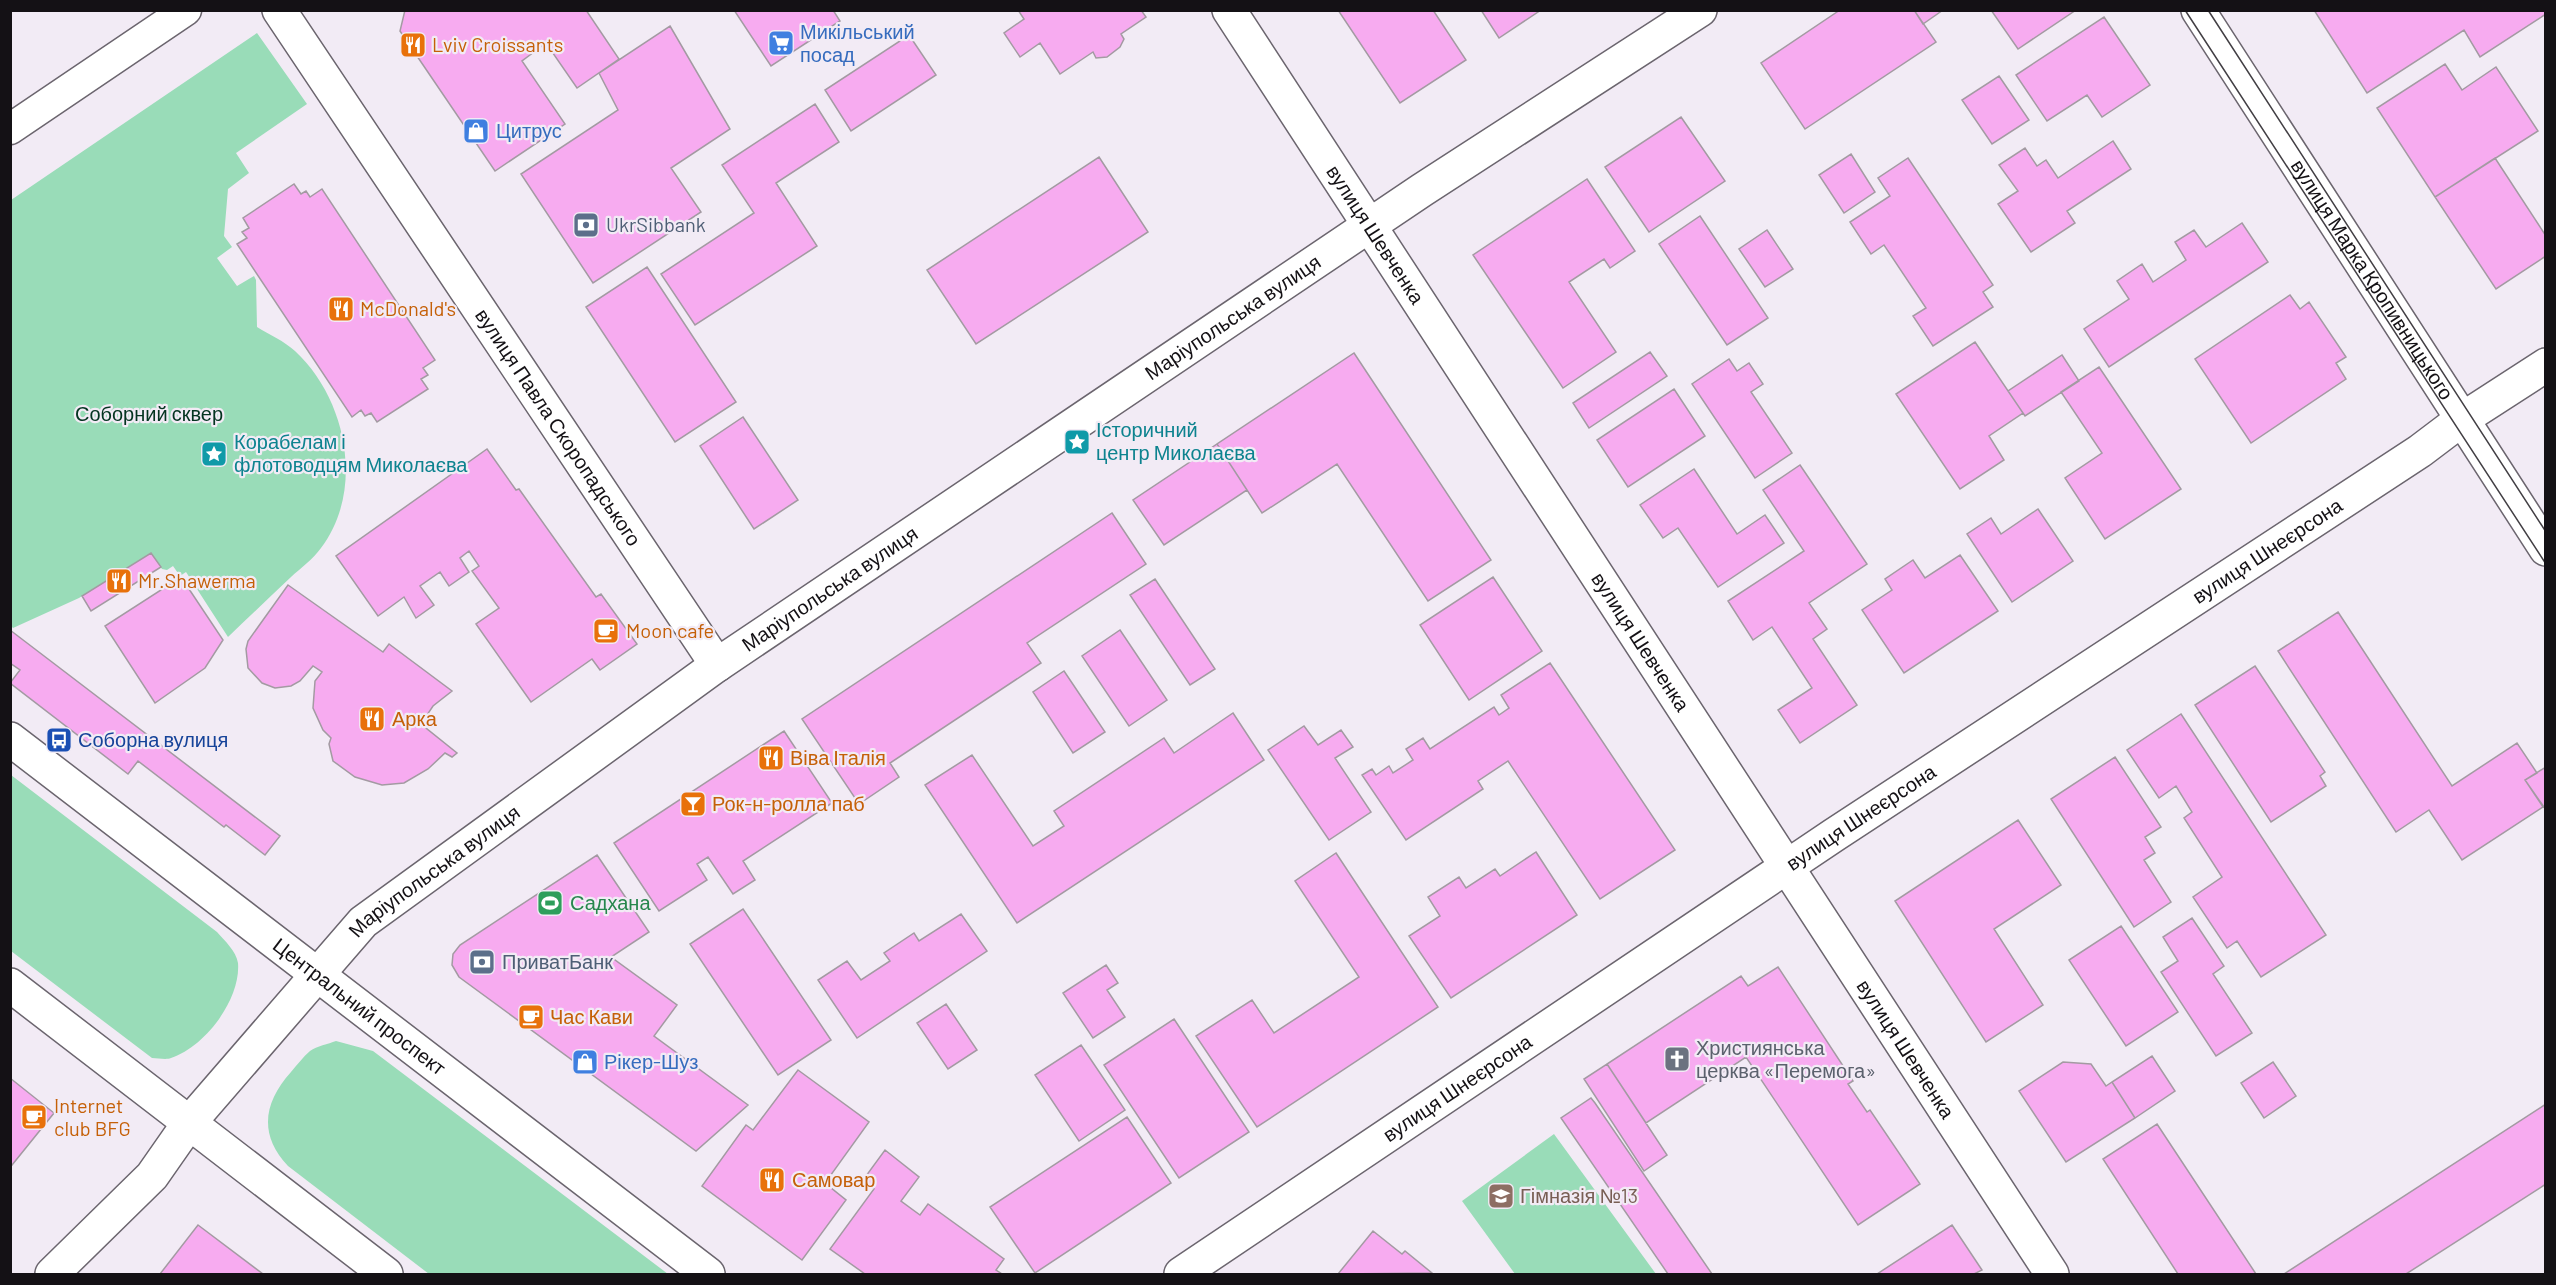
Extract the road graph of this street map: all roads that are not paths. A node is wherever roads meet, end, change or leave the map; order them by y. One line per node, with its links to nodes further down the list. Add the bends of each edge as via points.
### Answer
1 (186, 10): 6 (street)
2 (279, 10): 11 (street, вулиця Павла Скоропадського)
3 (1229, 10): 7 (street, вулиця Шевченка)
4 (1700, 10): 7 (street, Маріупольська вулиця)
5 (2198, 10): 9 (street, вулиця Марка Кропивницького)
6 (10, 129)
7 (1369, 225): 11 (street, Маріупольська вулиця); 13 (street, вулиця Шевченка)
8 (2546, 365): 9 (street, вулиця Шнеєрсона)
9 (2461, 420): 10 (street, вулиця Марка Кропивницького); 13 (street, вулиця Шнеєрсона, via 2420,451)
10 (2546, 549)
11 (717, 665): 14 (street, Маріупольська вулиця, via 363,922)
12 (10, 739): 14 (street, Центральний проспект)
13 (1788, 866): 20 (street, вулиця Шнеєрсона); 21 (street, вулиця Шевченка)
14 (317, 975): 16 (street, Маріупольська вулиця); 19 (street, Центральний проспект)
15 (10, 985): 16 (street)
16 (189, 1122): 17 (street, Маріупольська вулиця, via 152,1176); 18 (street)
17 (52, 1275)
18 (386, 1275)
19 (708, 1275)
20 (1180, 1275)
21 (2052, 1275)

